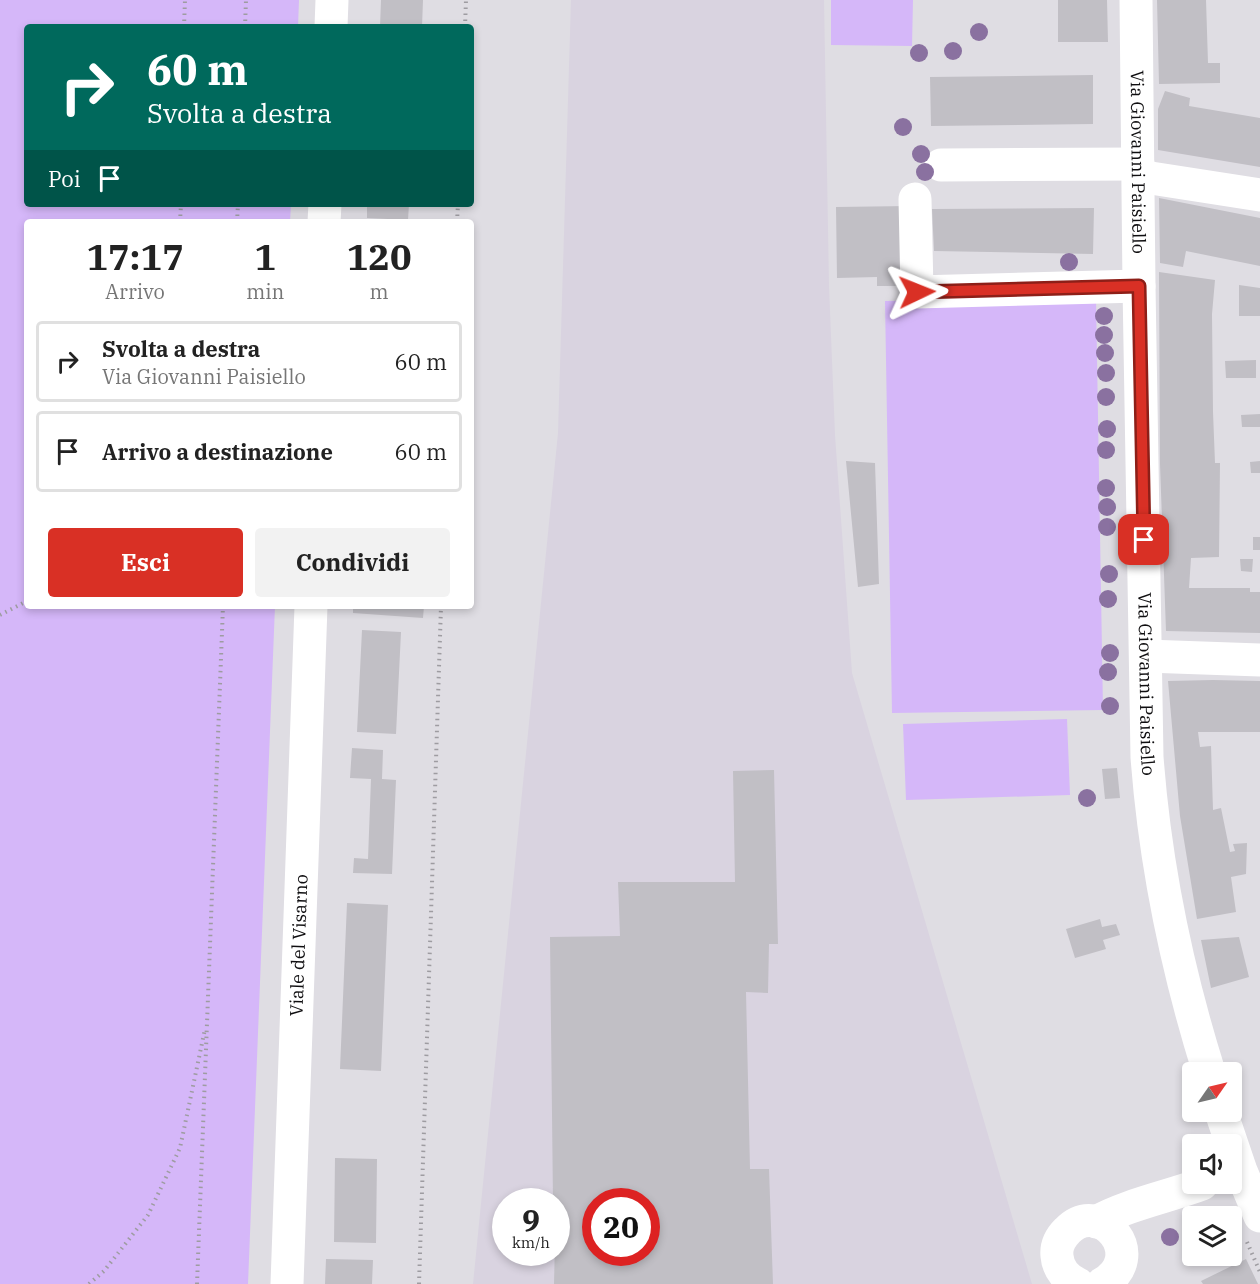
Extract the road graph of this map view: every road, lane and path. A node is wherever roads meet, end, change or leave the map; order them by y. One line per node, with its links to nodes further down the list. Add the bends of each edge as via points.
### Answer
1 (185, 0): 6 (path)
2 (246, 0): 7 (path)
3 (332, 0): 8 (street)
4 (466, 0): 9 (path)
5 (1136, 0): 11 (street, Via Giovanni Paisiello)
6 (184, 24)
7 (245, 24)
8 (331, 24)
9 (465, 24)
10 (940, 165): 11 (street)
11 (1138, 170): 12 (street); 14 (street, Via Giovanni Paisiello)
12 (1260, 195)
13 (915, 199): 14 (street, via 917,292)
14 (1139, 286): 20 (street, Via Giovanni Paisiello)
15 (24, 603): 19 (path)
16 (223, 609): 22 (path)
17 (311, 609): 34 (street, Viale del Visarno)
18 (441, 609): 35 (path)
19 (0, 615)
20 (1146, 656): 21 (street); 23 (street, Via Giovanni Paisiello, via 1153,816 1180,971)
21 (1260, 660)
22 (207, 1011): 32 (path, via 180,1148 148,1215 104,1272); 33 (path)
23 (1206, 1062)
24 (1225, 1122): 25 (street)
25 (1244, 1171): 28 (street)
26 (1182, 1191): 27 (street)
27 (1155, 1201): 29 (street, via 1112,1213); 30 (street)
28 (1260, 1216)
29 (1096, 1222): 30 (street, via 1111,1229); 31 (street, via 1076,1224 1062,1237 1057,1257)
30 (1121, 1245): 31 (street, via 1118,1270)
31 (1088, 1281)
32 (89, 1284)
33 (197, 1284)
34 (287, 1284)
35 (419, 1284)

